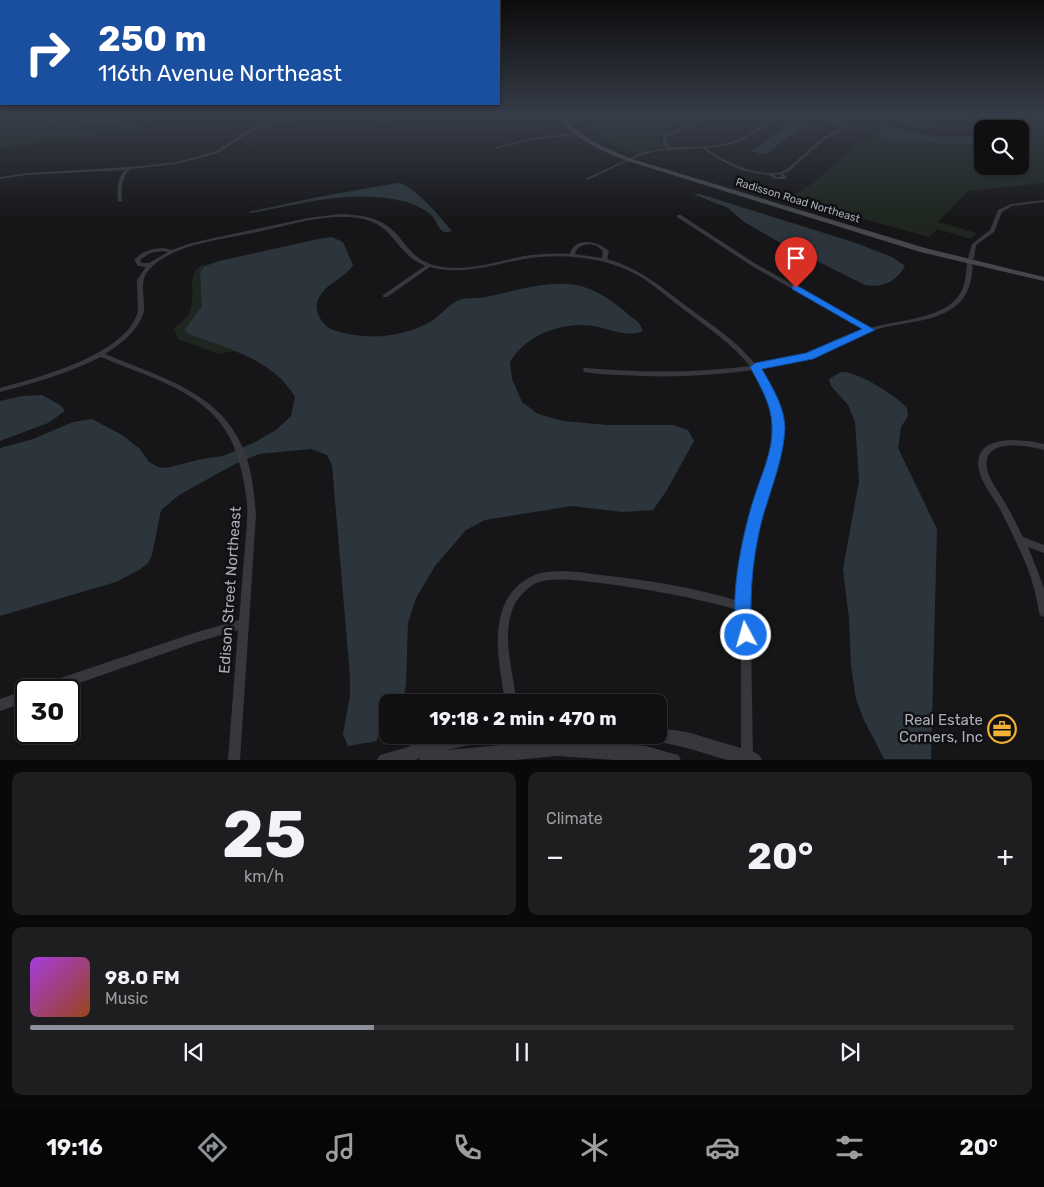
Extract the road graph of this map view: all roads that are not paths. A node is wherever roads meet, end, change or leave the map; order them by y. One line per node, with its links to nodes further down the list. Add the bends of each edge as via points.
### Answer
1 (218, 150): 8 (street, via 169,164)
2 (609, 150): 7 (main road, Radisson Road Northeast)
3 (616, 150): 7 (main road, Radisson Road Northeast)
4 (668, 150): 7 (street)
5 (706, 150): 6 (street, via 726,163 775,178 785,178 781,174)
6 (809, 150)
7 (632, 159): 10 (street); 17 (main road, Radisson Road Northeast); 17 (main road, Radisson Road Northeast, via 923,250)
8 (128, 168): 9 (street); 11 (street, via 118,184)
9 (0, 178)
10 (587, 179)
11 (120, 201)
12 (1044, 201): 17 (street, via 1011,205 1000,211 992,231 974,244)
13 (679, 216): 23 (street, via 754,265)
14 (172, 252): 18 (street); 18 (street, via 154,250 137,260 140,265); 19 (street, via 206,241 324,217 345,216 362,217 385,226 409,256)
15 (572, 255): 16 (street); 16 (street, via 575,247 592,243 606,251); 19 (street, via 541,255 469,270)
16 (604, 260): 25 (street, via 626,267 649,280 712,328)
17 (970, 260): 20 (main road); 21 (main road, Radisson Road Northeast); 23 (street, via 964,293 956,304 934,315)
18 (150, 265): 24 (street, via 141,275 140,314 122,337)
19 (428, 266): 22 (street)
20 (1044, 274)
21 (1044, 279)
22 (385, 296)
23 (870, 330): 25 (street, via 809,356)
24 (100, 354): 27 (street, via 51,375); 33 (street, Edison Street Northeast, via 191,393 218,414 237,441 250,484 252,515)
25 (755, 367): 26 (street, via 674,376); 31 (street, via 772,397 779,427 775,456 749,544)
26 (586, 370)
27 (0, 390)
28 (1044, 446): 29 (street, via 1009,442 989,448 984,454 984,474)
29 (1020, 540): 30 (street); 32 (street, via 1040,590)
30 (1044, 549)
31 (743, 607): 35 (street, via 631,582 584,576 543,577 531,582 514,597 505,616 505,660); 42 (street)
32 (1044, 612)
33 (243, 624): 34 (street); 43 (street, Edison Street Northeast)
34 (75, 679)
35 (510, 694)
36 (15, 700): 37 (street)
37 (0, 705)
38 (667, 737): 42 (street)
39 (442, 744): 41 (street)
40 (511, 756): 44 (street); 45 (street, via 557,748 646,754)
41 (401, 758)
42 (749, 759)
43 (234, 760)
44 (426, 760)
45 (673, 760)

